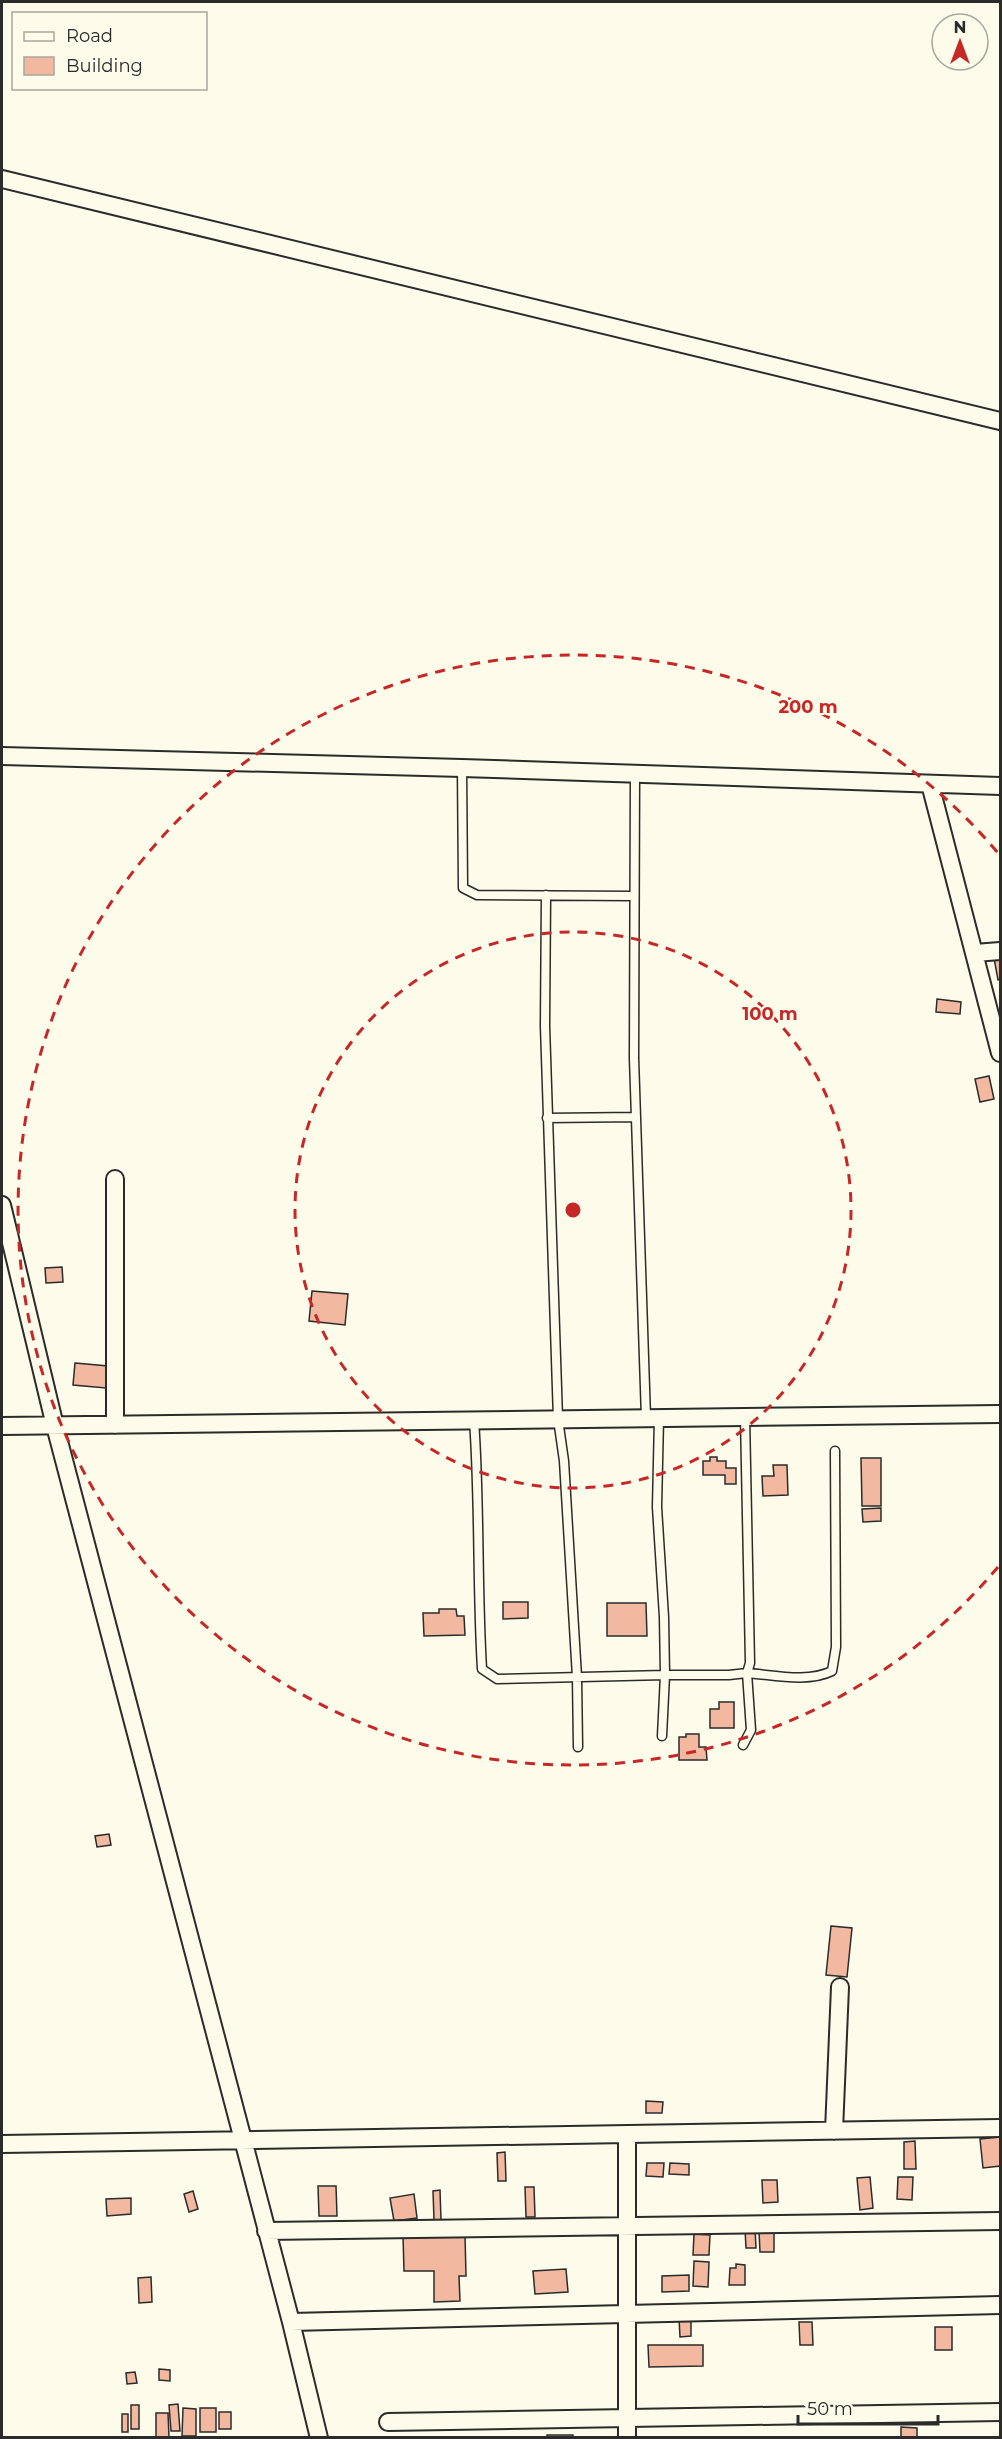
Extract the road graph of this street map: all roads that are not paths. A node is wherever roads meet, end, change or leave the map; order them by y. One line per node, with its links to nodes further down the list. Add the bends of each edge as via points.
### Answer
1 (2, 179): 2 (street)
2 (1000, 421)
3 (2, 756): 4 (street)
4 (462, 768): 5 (street); 8 (lane, via 463,888 477,895)
5 (635, 773): 6 (street); 9 (lane)
6 (930, 784): 7 (street); 11 (street)
7 (1000, 786)
8 (546, 895): 9 (lane); 14 (lane)
9 (634, 896): 13 (lane)
10 (1000, 951): 11 (street)
11 (975, 953): 12 (street)
12 (1000, 1053)
13 (636, 1117): 14 (lane); 19 (lane)
14 (547, 1118): 20 (lane)
15 (115, 1179): 22 (street)
16 (2, 1205): 24 (street)
17 (1000, 1414): 18 (street)
18 (745, 1416): 19 (street); 26 (lane, via 750,1663)
19 (653, 1417): 20 (street); 27 (lane)
20 (558, 1419): 21 (street); 28 (lane)
21 (474, 1420): 22 (street); 28 (lane, via 482,1669 497,1679)
22 (115, 1425): 24 (street)
23 (2, 1426): 24 (street)
24 (55, 1426): 36 (street)
25 (835, 1451): 26 (lane, via 836,1647 832,1671 822,1676)
26 (747, 1673): 27 (lane); 30 (lane, via 751,1730)
27 (664, 1675): 28 (lane); 29 (lane)
28 (577, 1677): 31 (lane)
29 (662, 1736)
30 (743, 1745)
31 (578, 1748)
32 (840, 1987): 34 (street)
33 (1000, 2128): 34 (street)
34 (834, 2132): 35 (street)
35 (627, 2134): 36 (street); 39 (street)
36 (242, 2141): 37 (street); 40 (street)
37 (2, 2144)
38 (1000, 2221): 39 (street)
39 (626, 2226): 40 (street); 42 (street)
40 (266, 2231): 43 (street)
41 (1000, 2305): 42 (street)
42 (627, 2313): 43 (street); 45 (street)
43 (291, 2322): 47 (street)
44 (1000, 2412): 45 (street)
45 (627, 2418): 46 (street); 48 (street)
46 (388, 2422)
47 (319, 2438)
48 (627, 2438)

